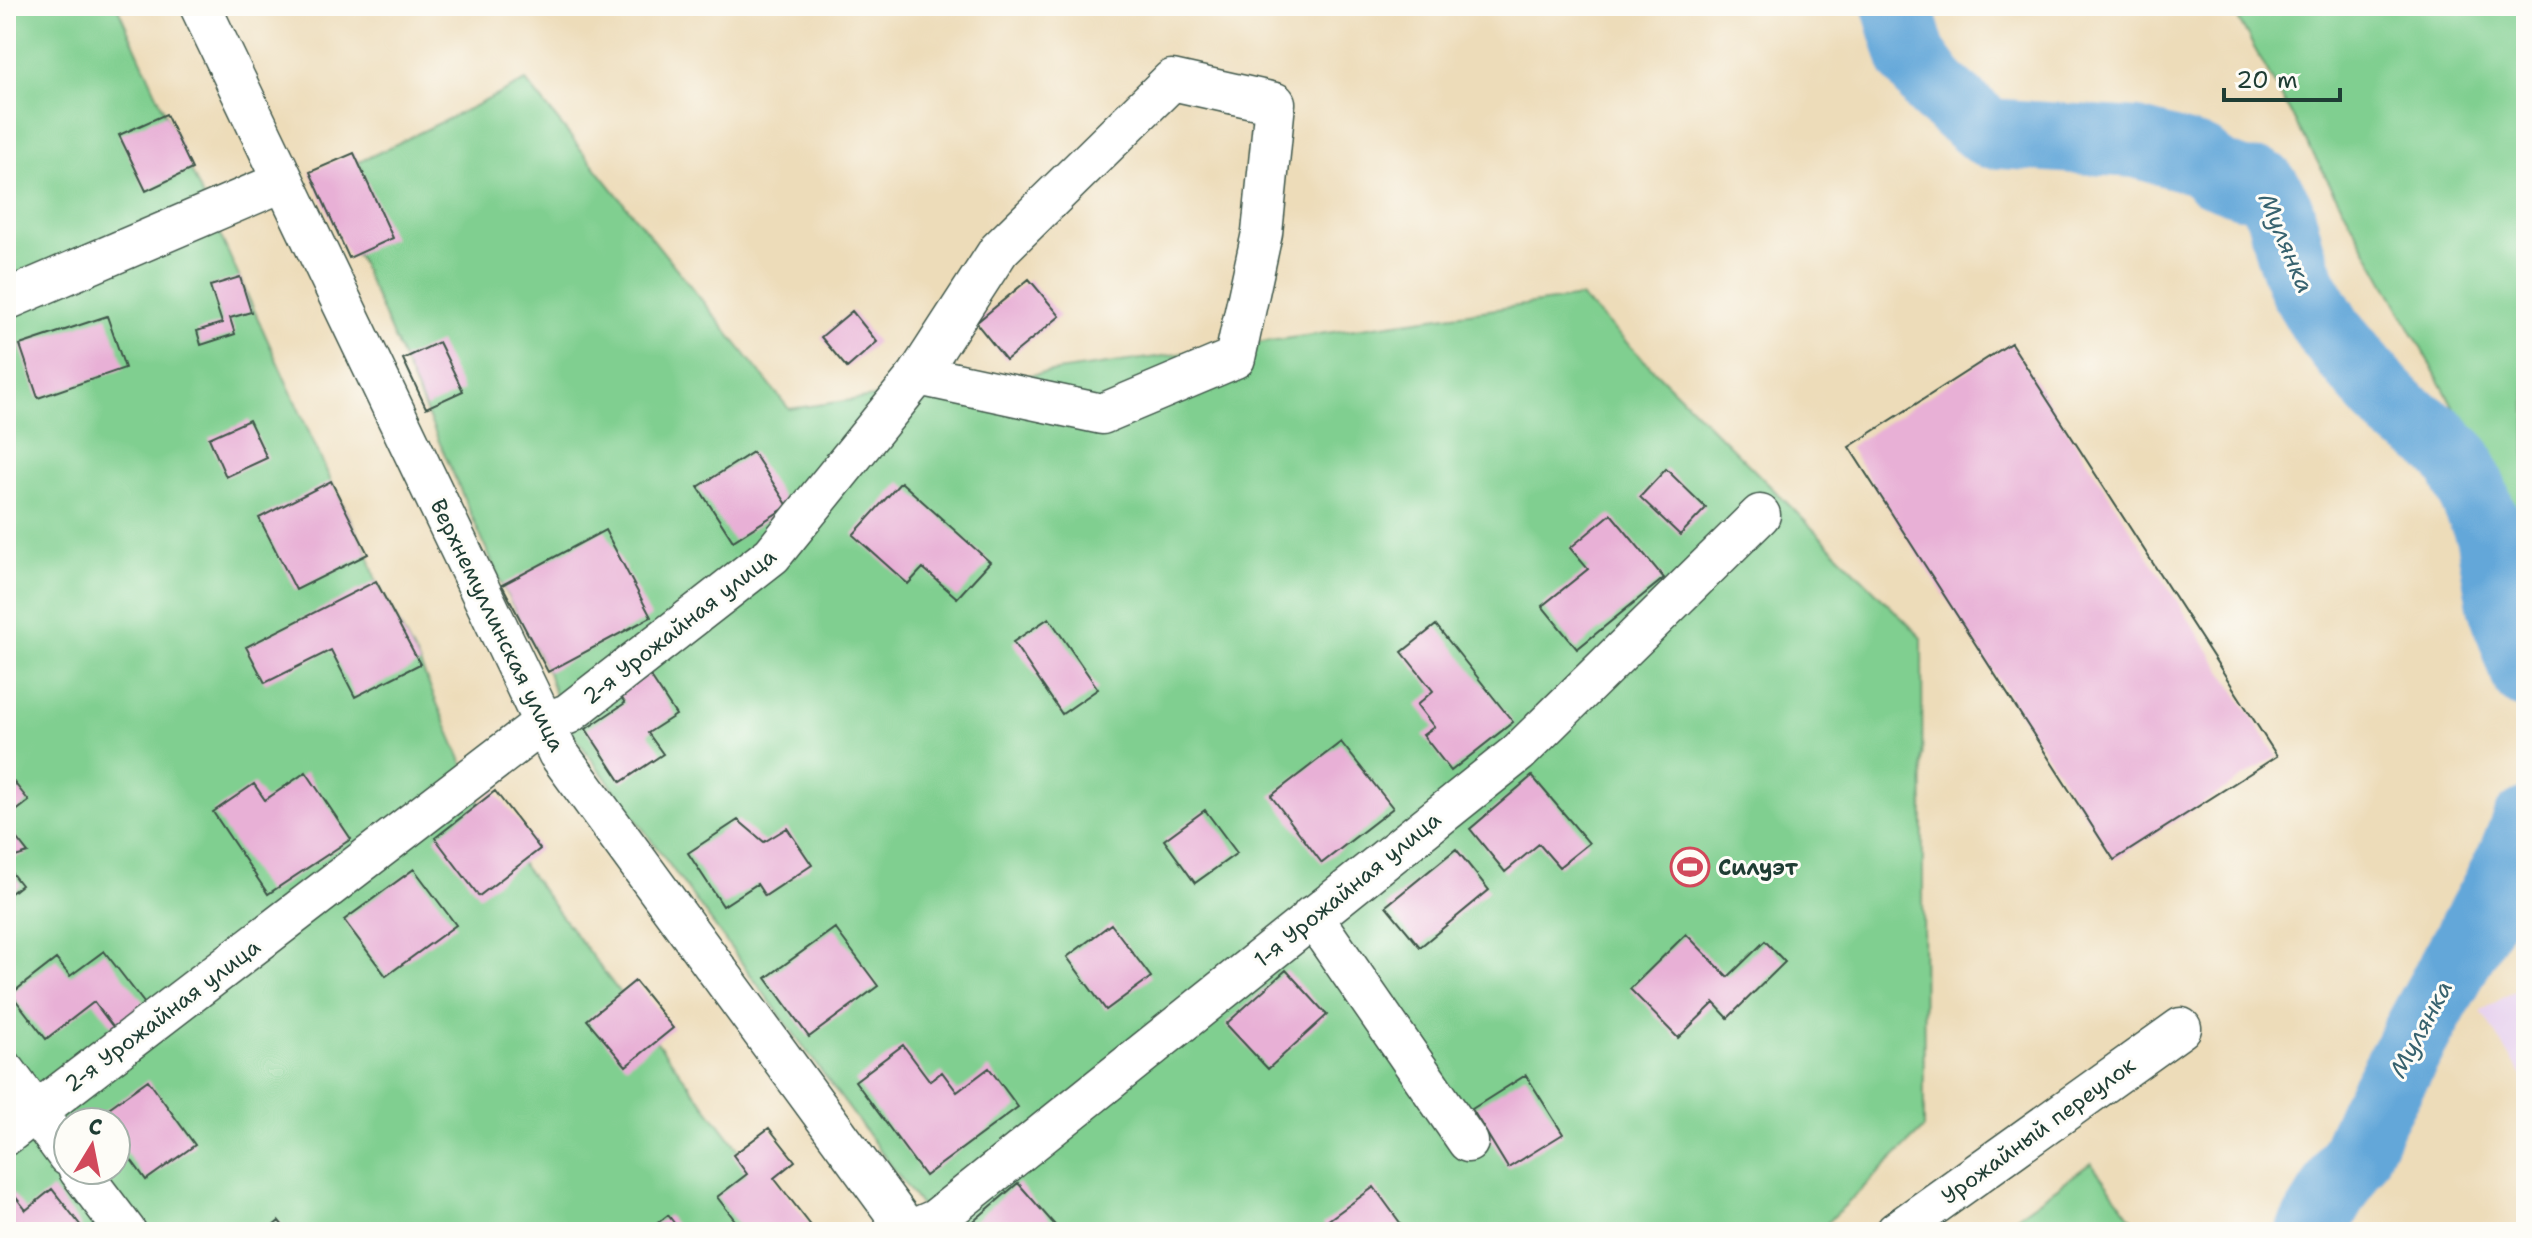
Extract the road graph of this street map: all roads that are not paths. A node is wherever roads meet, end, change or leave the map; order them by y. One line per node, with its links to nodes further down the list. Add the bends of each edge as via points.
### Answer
1 (200, 6): 2 (street, Верхнемуллинская улица)
2 (284, 181): 3 (street); 6 (street, Верхнемуллинская улица)
3 (6, 300)
4 (918, 375): 4 (street, 2-я Урожайная улица, via 1102,414 1235,358 1262,233 1275,103 1172,80 999,250); 6 (street, 2-я Урожайная улица, via 772,555 568,714)
5 (1760, 515): 7 (street, 1-я Урожайная улица, via 1518,753)
6 (543, 723): 10 (street, 2-я Урожайная улица); 15 (street, Верхнемуллинская улица, via 558,753)
7 (1312, 916): 11 (street); 15 (street, 1-я Урожайная улица, via 935,1220)
8 (2181, 1028): 16 (street, Урожайный переулок)
9 (6, 1072): 10 (street)
10 (20, 1123): 12 (street)
11 (1468, 1142)
12 (52, 1145)
13 (91, 1186): 14 (street)
14 (126, 1232)
15 (908, 1232)
16 (1896, 1232)

